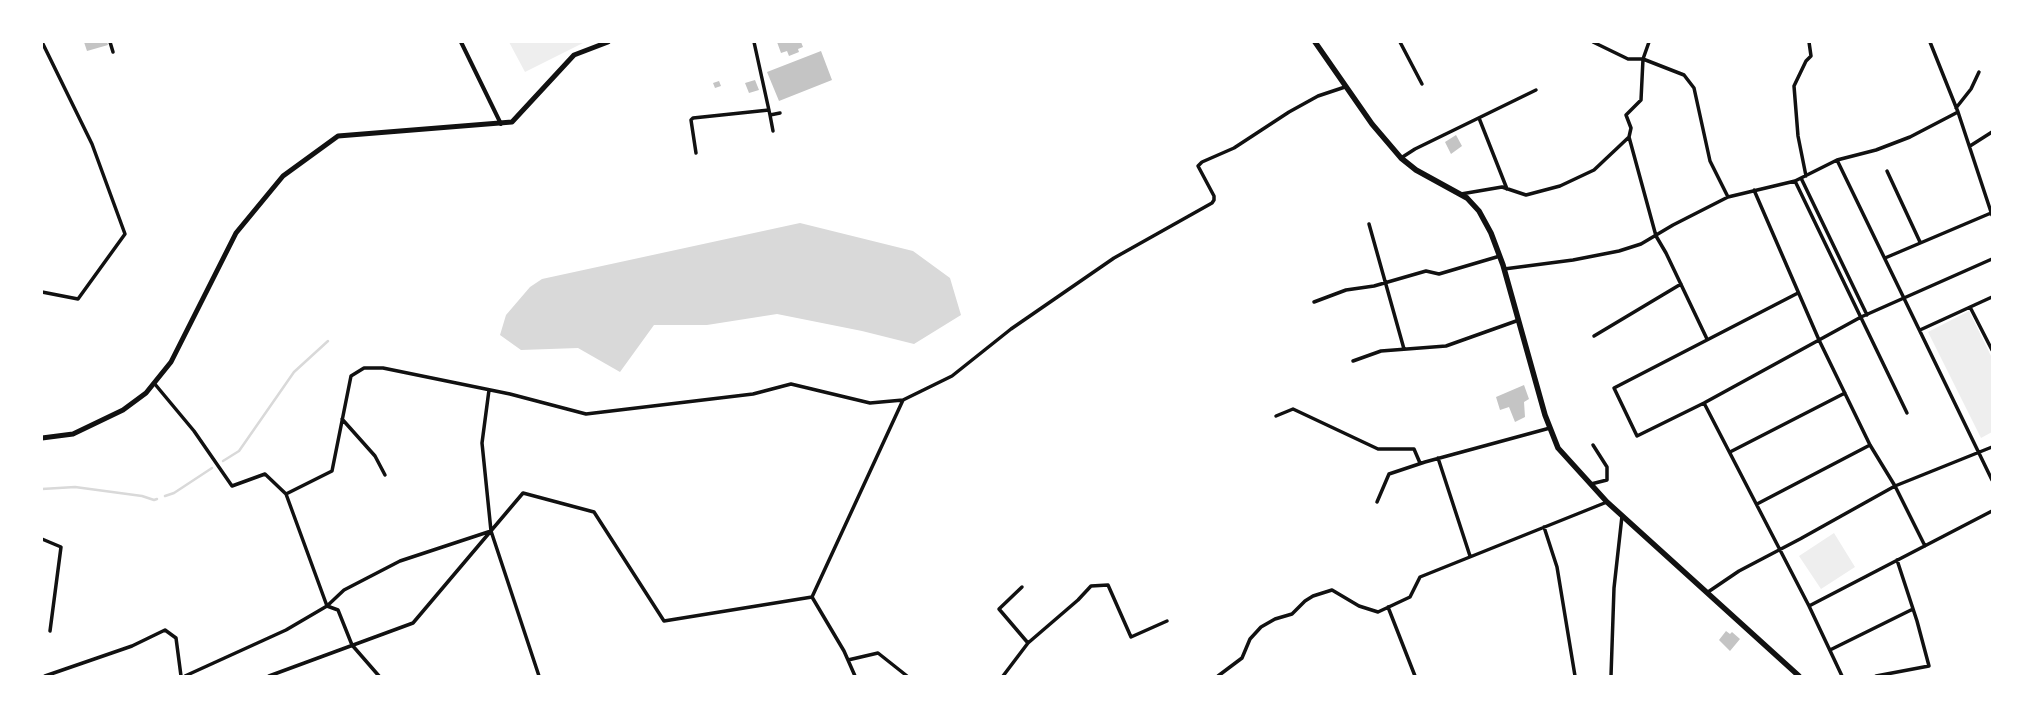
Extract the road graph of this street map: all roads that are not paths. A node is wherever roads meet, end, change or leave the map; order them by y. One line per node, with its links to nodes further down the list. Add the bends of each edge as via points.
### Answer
1 (42, 42): 50 (street, via 92,144 125,234 78,299)
2 (110, 42): 12 (street)
3 (461, 42): 24 (street)
4 (608, 42): 24 (main road, via 574,55 512,122)
5 (754, 42): 19 (street)
6 (1315, 42): 16 (highway)
7 (1400, 42): 15 (street)
8 (1593, 42): 13 (street, via 1628,59)
9 (1649, 42): 13 (street)
10 (1809, 42): 33 (street, via 1811,56 1806,60 1794,86 1798,136)
11 (1930, 42): 18 (street)
12 (113, 52)
13 (1643, 59): 27 (street, via 1640,100 1626,115 1631,128); 39 (street, via 1684,75 1694,88 1710,161)
14 (1979, 72): 18 (street, via 1971,89)
15 (1422, 84)
16 (1345, 87): 30 (highway); 69 (street, via 1318,96 1234,148 1202,162 1198,166 1214,196 1212,203 1114,258 1011,329 952,376)
17 (1536, 90): 23 (street)
18 (1956, 108): 20 (street)
19 (769, 110): 22 (street); 29 (street, via 693,118 691,120)
20 (1958, 112): 28 (street); 31 (street, via 1903,140)
21 (780, 113): 22 (street)
22 (770, 115): 25 (street)
23 (1478, 118): 30 (street); 36 (street)
24 (501, 124): 66 (main road, via 338,136 283,176 236,233 171,362)
25 (772, 131)
26 (1992, 132): 28 (street)
27 (1630, 137): 36 (street, via 1594,170 1560,186 1526,195); 42 (street)
28 (1970, 146): 40 (street)
29 (696, 153)
30 (1401, 158): 38 (highway, via 1416,170)
31 (1837, 160): 33 (street); 45 (street)
32 (1887, 171): 43 (street)
33 (1806, 176): 34 (street)
34 (1801, 178): 35 (street); 56 (street)
35 (1795, 181): 37 (street); 57 (street)
36 (1507, 189): 38 (street, via 1502,187)
37 (1754, 190): 39 (street); 51 (street)
38 (1460, 194): 44 (highway, via 1479,211)
39 (1728, 198): 42 (street)
40 (1992, 214): 43 (street)
41 (1369, 224): 48 (street)
42 (1656, 236): 47 (street, via 1619,251); 49 (street)
43 (1920, 242): 45 (street)
44 (1500, 256): 47 (highway); 48 (street, via 1439,274 1426,271)
45 (1885, 258): 53 (street)
46 (1992, 259): 53 (street)
47 (1504, 269): 58 (highway)
48 (1385, 283): 54 (street, via 1346,290); 63 (street)
49 (1681, 284): 60 (street); 61 (street)
50 (42, 292)
51 (1798, 293): 61 (street); 62 (street)
52 (1992, 297): 55 (street)
53 (1904, 298): 56 (street); 59 (street)
54 (1314, 302)
55 (1970, 307): 59 (street); 64 (street)
56 (1867, 315): 57 (street)
57 (1861, 317): 62 (street); 71 (street)
58 (1519, 320): 63 (street, via 1446,346); 74 (highway)
59 (1920, 330): 80 (street)
60 (1594, 336)
61 (1707, 339): 70 (street, via 1614,388 1637,436)
62 (1819, 340): 68 (street); 70 (street)
63 (1404, 349): 65 (street, via 1380,351)
64 (1992, 350)
65 (1353, 361)
66 (154, 383): 75 (main road, via 146,393 123,410 72,434); 87 (street, via 194,431 232,486 265,474)
67 (489, 390): 69 (street, via 538,400 586,414 753,394 791,384 870,403); 73 (street, via 383,368 364,368 351,376); 94 (street, via 482,443)
68 (1845, 393): 77 (street); 79 (street)
69 (903, 400): 102 (street)
70 (1704, 403): 79 (street)
71 (1907, 413)
72 (1276, 416): 82 (street, via 1293,409 1378,449 1414,449)
73 (342, 420): 83 (street, via 375,456); 87 (street, via 332,471)
74 (1550, 428): 81 (street); 85 (highway, via 1558,448)
75 (42, 438)
76 (1592, 445): 85 (street, via 1607,467 1607,480)
77 (1870, 445): 86 (street); 90 (street)
78 (1992, 447): 80 (street)
79 (1730, 452): 90 (street)
80 (1979, 452): 84 (street); 86 (street)
81 (1438, 458): 82 (street); 98 (street)
82 (1420, 463): 88 (street, via 1389,474)
83 (386, 475)
84 (1992, 480)
85 (1591, 484): 89 (highway)
86 (1894, 486): 96 (street); 97 (street)
87 (286, 494): 103 (street)
88 (1377, 502)
89 (1607, 502): 92 (highway); 93 (street)
90 (1757, 504): 97 (street)
91 (1992, 511): 96 (street)
92 (1622, 515): 101 (highway); 125 (street, via 1614,588)
93 (1544, 527): 98 (street); 124 (street, via 1557,567)
94 (491, 531): 102 (street, via 523,493 594,512 664,621); 103 (street, via 400,561 344,590); 110 (street, via 413,623); 118 (street)
95 (42, 539): 108 (street, via 61,547)
96 (1925, 546): 99 (street)
97 (1779, 550): 101 (street, via 1738,571); 104 (street)
98 (1470, 556): 105 (street, via 1420,577 1410,597)
99 (1897, 560): 104 (street); 106 (street)
100 (1022, 587): 109 (street, via 999,609)
101 (1708, 592): 126 (highway)
102 (812, 597): 112 (street)
103 (328, 606): 110 (street, via 338,610); 115 (street, via 286,630)
104 (1810, 606): 111 (street)
105 (1388, 607): 122 (street, via 1378,612 1359,606 1332,590 1313,596 1292,614 1260,626 1250,639 1242,658); 123 (street)
106 (1913, 609): 111 (street); 128 (street, via 1929,666)
107 (1167, 621): 109 (street, via 1131,637 1108,585 1091,586)
108 (50, 631)
109 (1028, 643): 121 (street)
110 (352, 645): 116 (street); 117 (street)
111 (1830, 650): 127 (street)
112 (848, 660): 119 (street); 120 (street, via 878,653)
113 (45, 676): 114 (street, via 132,646 165,630 176,638)
114 (180, 676)
115 (185, 676)
116 (269, 676)
117 (379, 676)
118 (539, 676)
119 (855, 676)
120 (908, 676)
121 (1003, 676)
122 (1218, 676)
123 (1415, 676)
124 (1575, 676)
125 (1611, 676)
126 (1799, 676)
127 (1842, 676)
128 (1876, 676)

